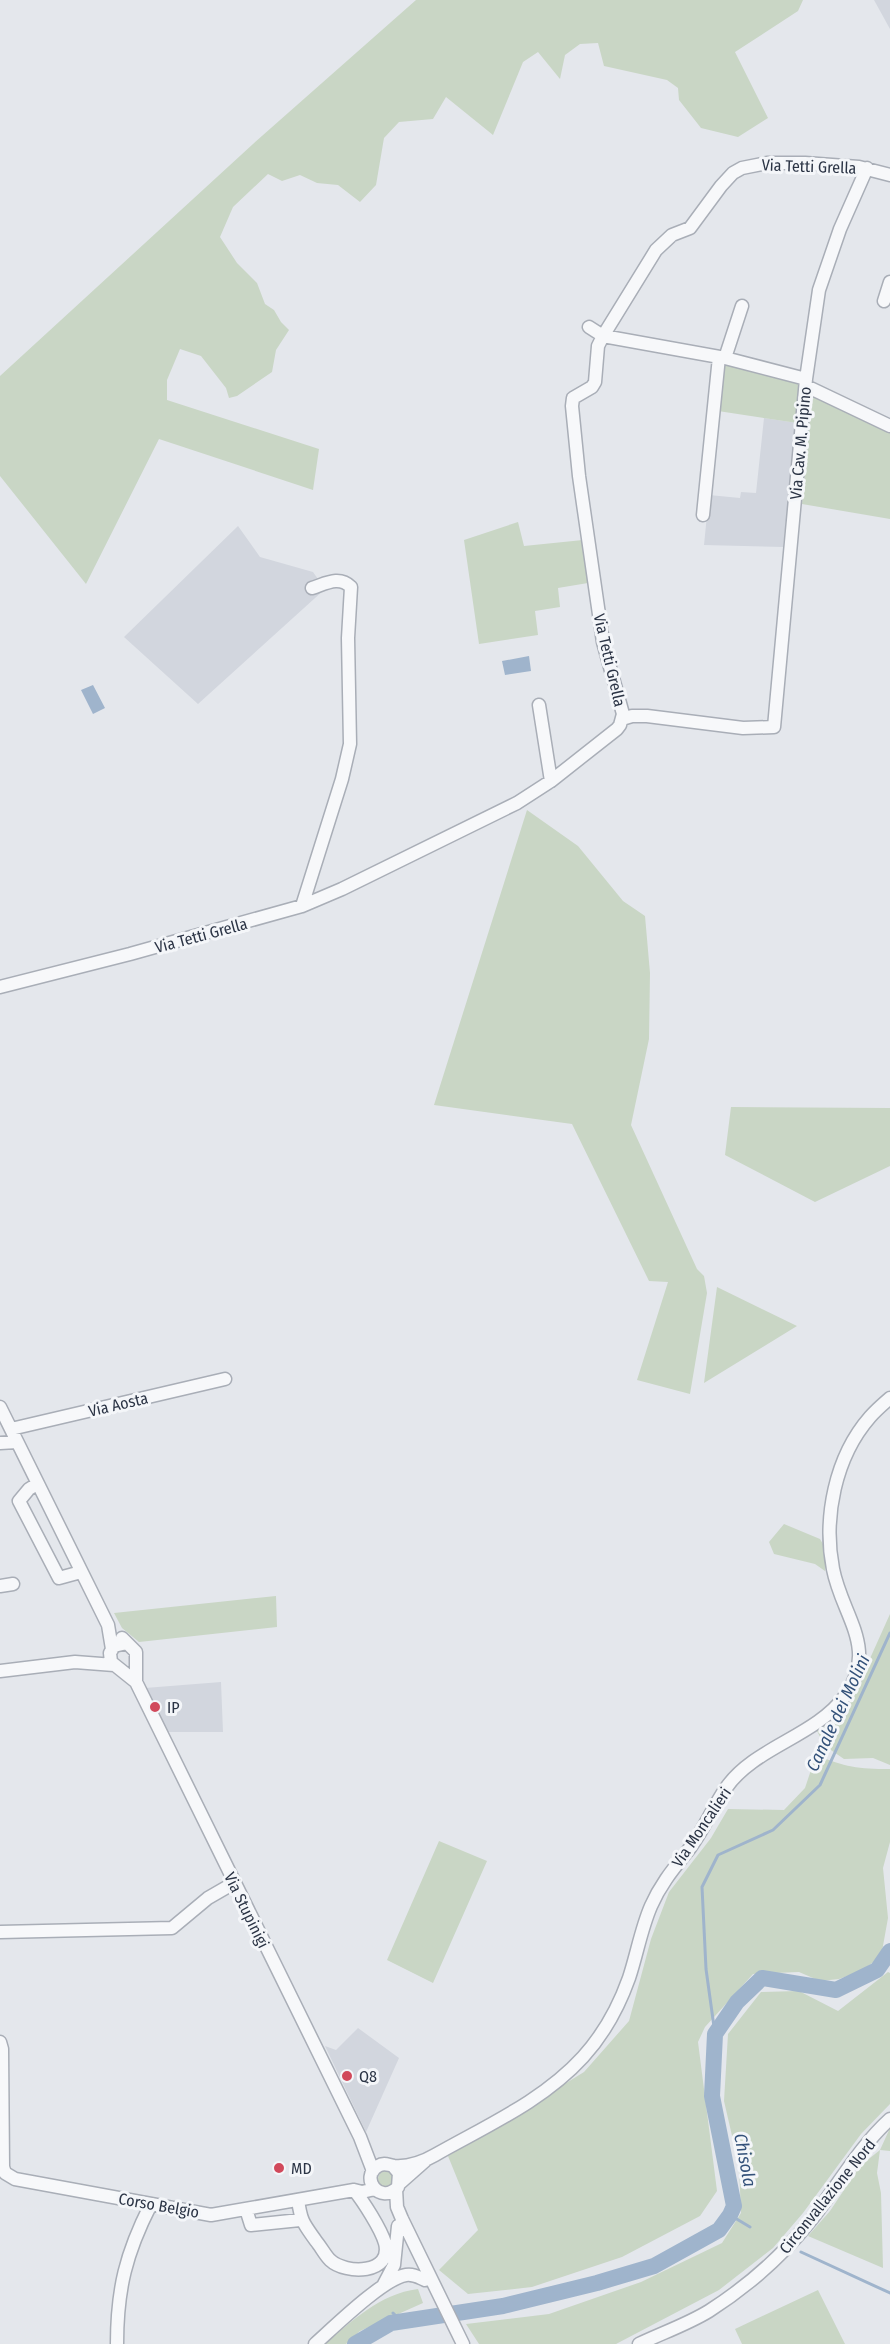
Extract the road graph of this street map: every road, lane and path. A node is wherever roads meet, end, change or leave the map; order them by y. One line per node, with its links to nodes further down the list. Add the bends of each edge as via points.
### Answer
1 (867, 168): 2 (street, Via Tetti Grella); 7 (street, Via Tetti Grella, via 767,163 733,173 690,228 672,235 656,250); 9 (street, Via Cav. M. Pipino, via 819,290)
2 (890, 175)
3 (890, 282): 4 (street)
4 (884, 301)
5 (742, 306): 8 (street)
6 (589, 327): 7 (street)
7 (603, 336): 8 (street); 14 (street, Via Tetti Grella, via 598,346 595,382 573,398 572,406 603,642)
8 (722, 357): 9 (street); 11 (street)
9 (806, 383): 10 (street); 14 (street, Via Cav. M. Pipino, via 774,727 743,728 647,716)
10 (890, 426)
11 (703, 515)
12 (312, 588): 16 (street, via 338,580 351,587 350,744)
13 (539, 705): 15 (street)
14 (622, 719): 15 (street, Via Tetti Grella, via 617,729)
15 (551, 781): 16 (street, Via Tetti Grella, via 506,809)
16 (302, 906): 17 (street, Via Tetti Grella)
17 (0, 987)
18 (225, 1379): 21 (street, Via Aosta)
19 (890, 1398): 39 (street, Via Moncalieri, via 870,1416 855,1438 835,1487 831,1511 833,1568 859,1638 860,1659 845,1695 825,1716 744,1769 727,1786 690,1848 659,1888 628,1979 610,2019 585,2056 523,2106)
20 (0, 1407): 21 (street)
21 (11, 1430): 22 (street)
22 (17, 1442): 23 (street); 24 (street)
23 (0, 1443)
24 (38, 1484): 25 (street); 25 (street, via 19,1501 59,1578)
25 (81, 1572): 28 (street)
26 (13, 1584): 27 (street)
27 (0, 1586)
28 (108, 1625): 29 (street); 30 (street)
29 (127, 1643): 30 (street, via 118,1644); 31 (street, via 136,1652)
30 (114, 1659): 31 (street, via 130,1667); 32 (street); 33 (street, Via Stupinigi)
31 (135, 1660): 33 (street, Via Stupinigi)
32 (0, 1671)
33 (136, 1682): 34 (street, Via Stupinigi)
34 (234, 1883): 35 (street, via 208,1898 172,1928); 38 (street, Via Stupinigi)
35 (0, 1932)
36 (0, 2042): 45 (street, Corso Belgio, via 5,2173 15,2179)
37 (890, 2119): 55 (street, Circonvallazione Nord, via 811,2221 772,2263 708,2312)
38 (360, 2137): 40 (street, Via Stupinigi, via 378,2158); 41 (street, Via Stupinigi)
39 (426, 2160): 40 (street, Via Moncalieri); 42 (street, Via Moncalieri)
40 (391, 2165): 41 (street, via 379,2166); 42 (street, via 399,2173)
41 (375, 2183): 42 (street, via 391,2193); 43 (street, Corso Belgio); 48 (street, Via Stupinigi)
42 (398, 2187): 49 (street, via 399,2213)
43 (355, 2190): 44 (street, Corso Belgio); 47 (street, via 385,2243 384,2254 374,2266 358,2271 331,2261)
44 (298, 2200): 46 (street, Corso Belgio); 47 (street)
45 (150, 2204): 46 (street, Corso Belgio, via 211,2215); 51 (street, via 129,2251 117,2312)
46 (246, 2209): 47 (street, via 250,2225)
47 (300, 2220)
48 (398, 2226): 49 (street, Via Stupinigi); 50 (street, via 394,2265)
49 (429, 2282): 50 (street, via 406,2275); 53 (street); 54 (street)
50 (382, 2288): 52 (street)
51 (117, 2344)
52 (315, 2344)
53 (455, 2344)
54 (463, 2344)
55 (639, 2344)

